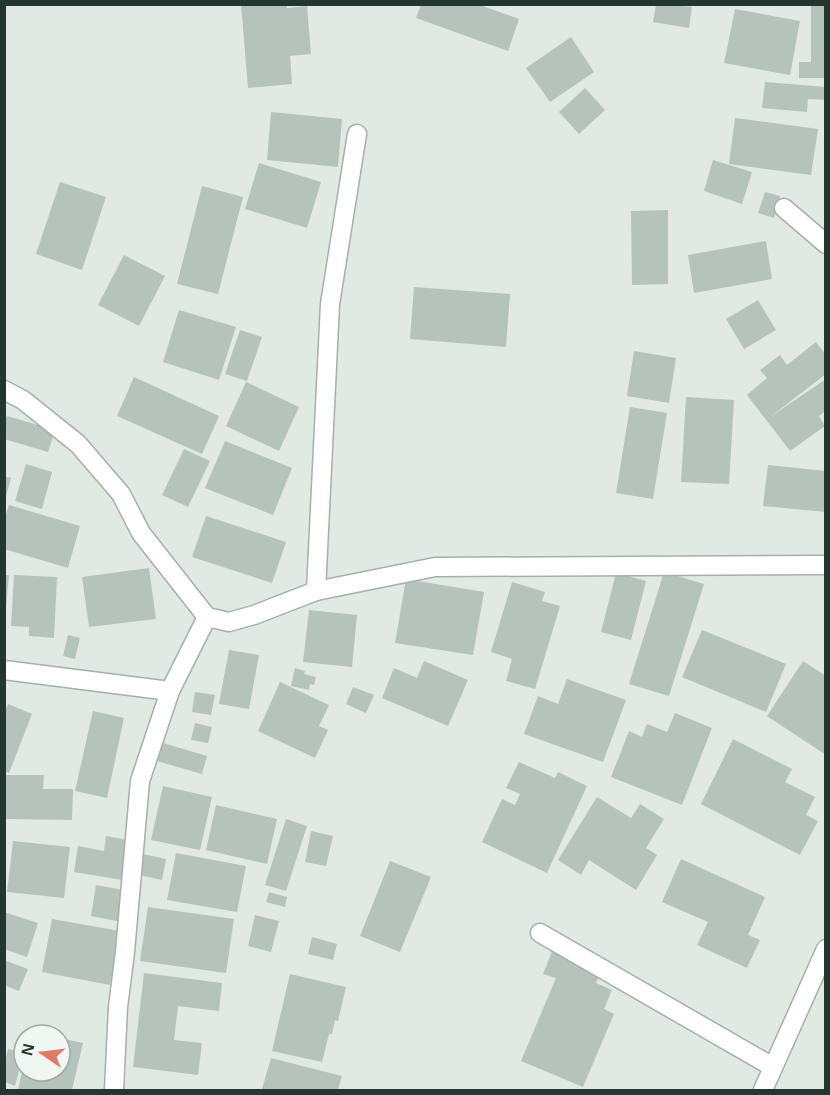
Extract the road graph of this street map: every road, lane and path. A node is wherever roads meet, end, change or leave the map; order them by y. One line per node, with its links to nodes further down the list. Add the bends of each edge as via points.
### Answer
1 (357, 134): 6 (street, via 330,304)
2 (784, 208): 3 (street)
3 (825, 244)
4 (4, 390): 7 (street, via 23,399 78,444 120,494 141,534)
5 (825, 565): 6 (street, via 435,567)
6 (316, 591): 7 (street, via 229,622)
7 (207, 617): 9 (street)
8 (4, 670): 9 (street)
9 (170, 691): 13 (street, via 140,781)
10 (540, 933): 12 (street)
11 (825, 949): 12 (street)
12 (773, 1067): 14 (street)
13 (114, 1090)
14 (763, 1090)

